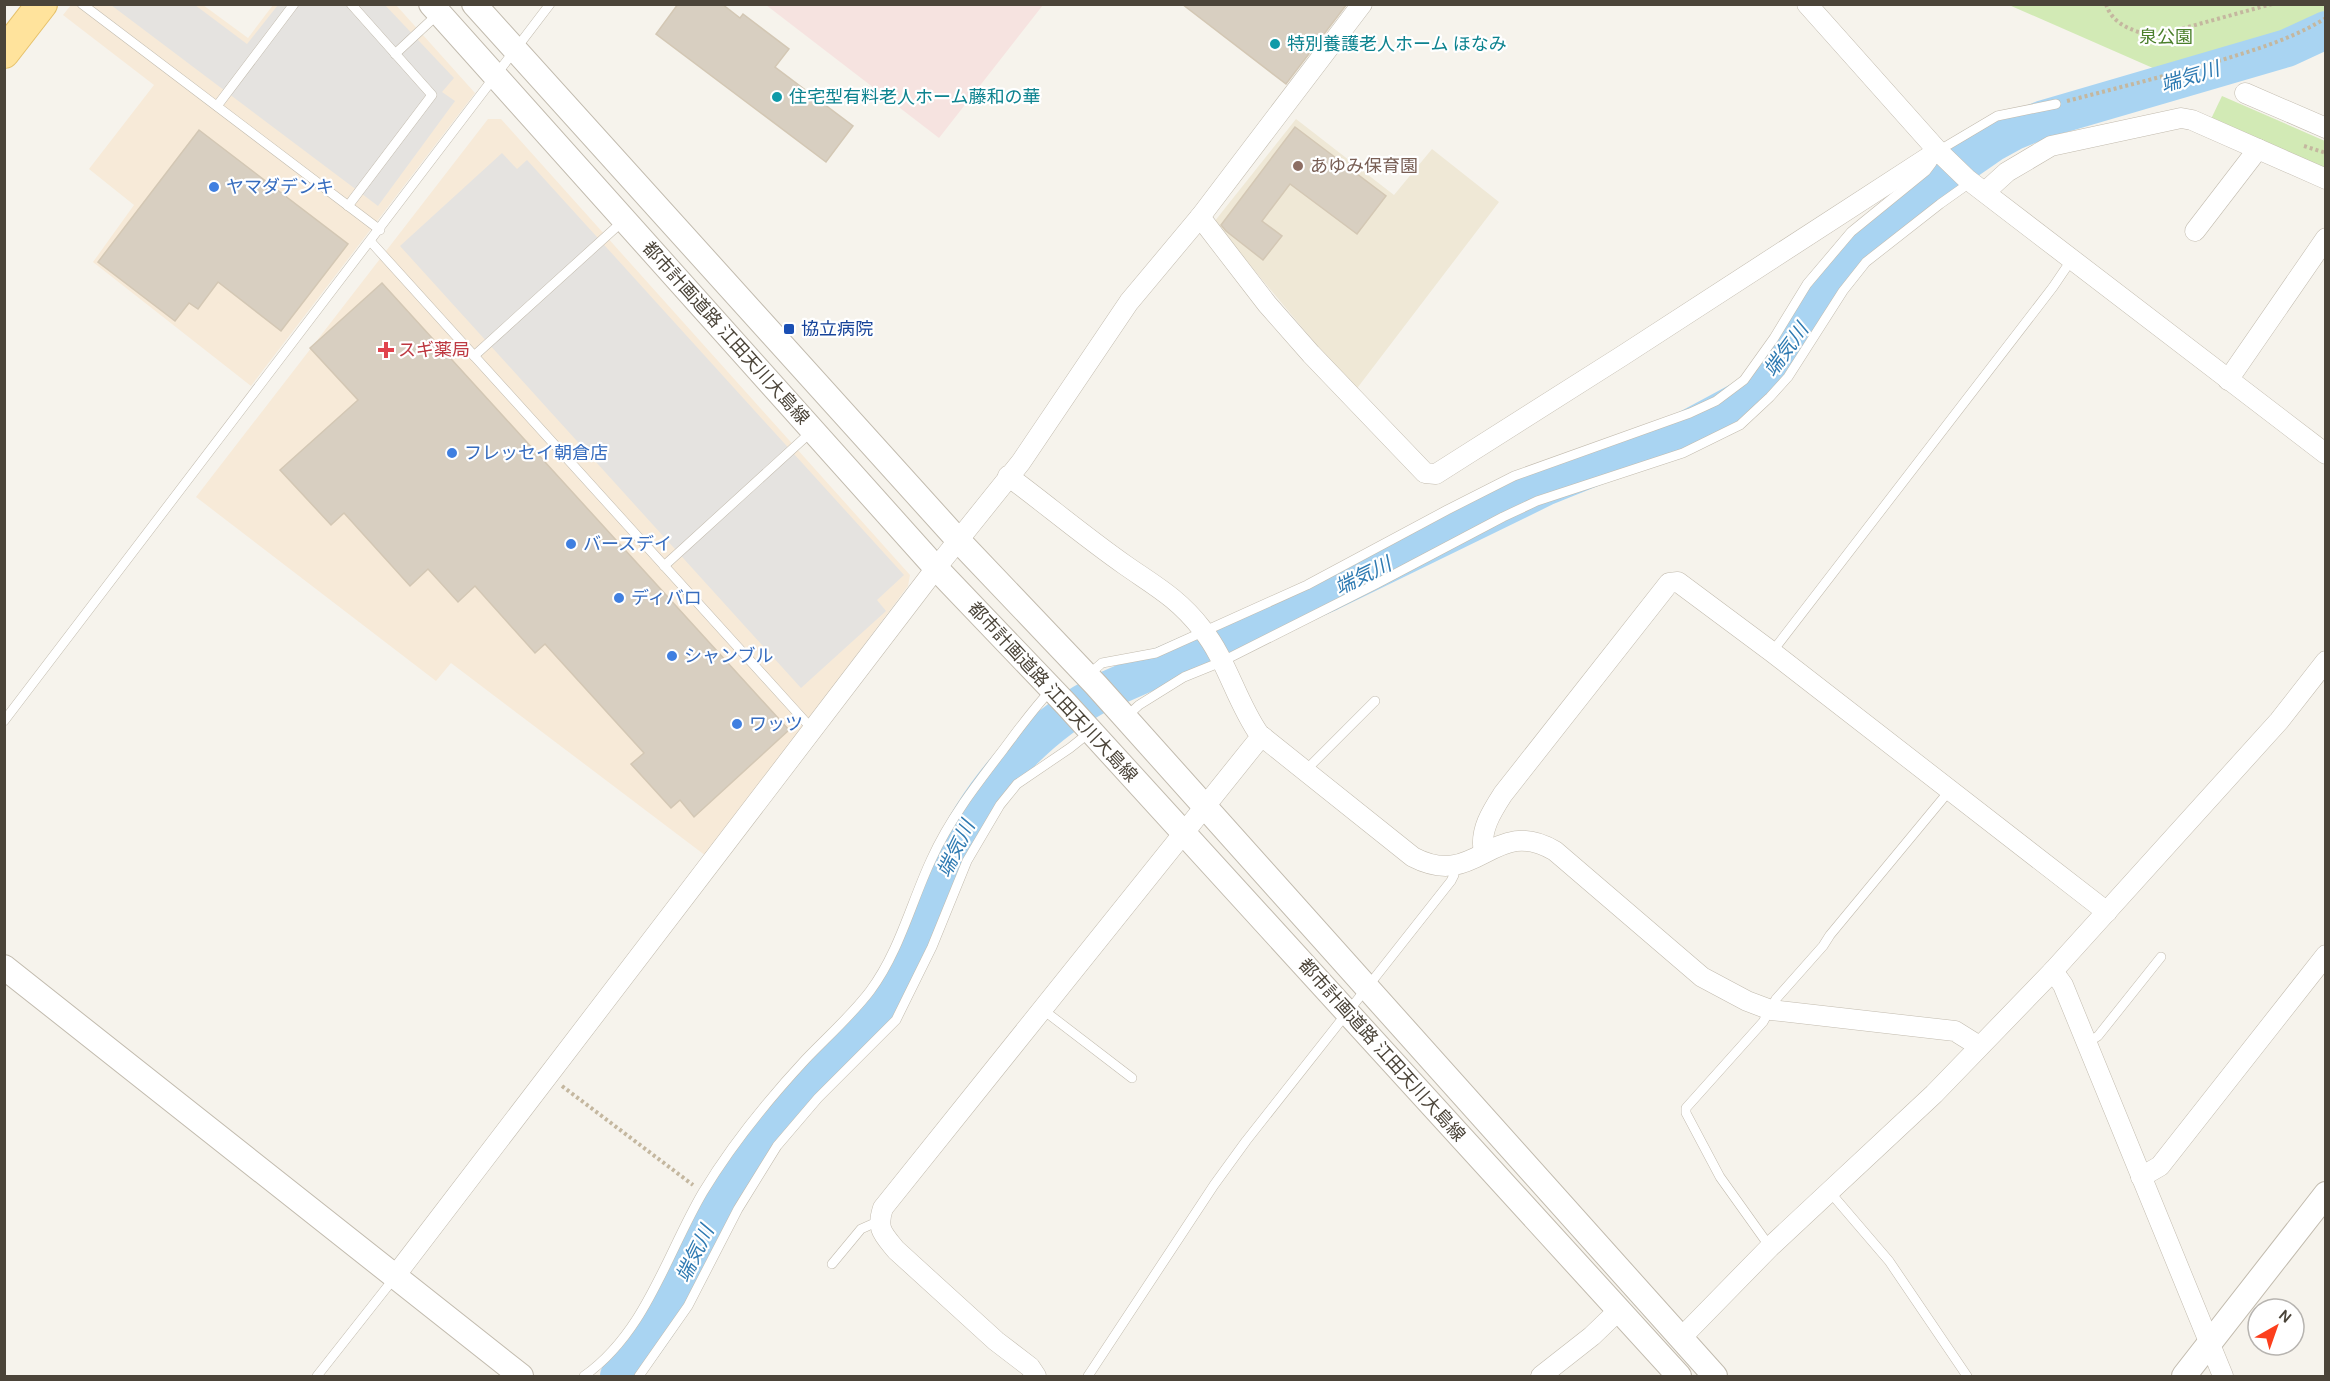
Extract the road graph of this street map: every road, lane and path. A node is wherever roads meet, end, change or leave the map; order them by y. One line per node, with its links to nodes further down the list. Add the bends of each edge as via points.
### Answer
1 (42, 4): 14 (main road)
2 (82, 4): 19 (lane)
3 (294, 4): 19 (lane)
4 (351, 4): 15 (lane)
5 (474, 4): 13 (street, 都市計画道路 江田天川大島線)
6 (550, 4): 13 (lane)
7 (1362, 4): 26 (street)
8 (1807, 4): 22 (street)
9 (2106, 4): 10 (path, via 2108,13 2122,25 2155,36)
10 (2272, 4)
11 (435, 9): 15 (lane); 16 (street, 都市計画道路 江田天川大島線)
12 (2325, 18): 18 (path, via 2271,45)
13 (516, 51): 16 (lane); 39 (street, 都市計画道路 江田天川大島線)
14 (4, 53)
15 (395, 54): 25 (lane, via 432,95)
16 (496, 77): 27 (street, 都市計画道路 江田天川大島線); 28 (lane)
17 (2245, 93): 20 (street)
18 (2056, 104): 22 (lane, via 1997,116)
19 (217, 106): 25 (lane)
20 (2325, 128)
21 (2258, 149): 23 (street); 24 (street, via 2181,118 2051,146 2007,172); 29 (street)
22 (1937, 156): 24 (street); 26 (street, via 1436,474 1425,473 1311,354); 42 (lane, via 1930,168 1851,232 1807,284 1744,380 1716,401 1503,481 1307,585)
23 (2325, 179)
24 (1975, 184): 32 (street); 44 (lane, via 1940,204 1866,262 1788,376 1740,425 1683,453 1537,501 1376,585)
25 (348, 206): 28 (lane)
26 (1200, 218): 38 (street, via 1122,310 1053,416)
27 (625, 220): 34 (lane); 36 (street, 都市計画道路 江田天川大島線)
28 (380, 230): 31 (lane)
29 (2195, 231)
30 (2325, 238): 33 (street)
31 (371, 242): 34 (lane); 50 (lane)
32 (2072, 260): 35 (street); 43 (lane)
33 (2318, 265): 35 (street)
34 (474, 356): 40 (lane)
35 (2228, 380): 37 (street)
36 (813, 430): 40 (lane); 41 (street, 都市計画道路 江田天川大島線)
37 (2325, 454)
38 (1008, 476): 39 (street); 42 (street, via 1166,592)
39 (959, 541): 41 (street); 46 (street, 都市計画道路 江田天川大島線)
40 (664, 566): 51 (lane)
41 (936, 568): 47 (street, 都市計画道路 江田天川大島線); 51 (street)
42 (1205, 632): 44 (street); 46 (lane, via 1156,653 1102,663)
43 (1772, 652): 55 (street); 58 (street, via 1678,582 1669,584 1503,794 1485,827)
44 (1220, 659): 49 (lane); 53 (street, via 1246,714)
45 (2325, 661): 60 (street, via 2280,721)
46 (1092, 680): 49 (street, 都市計画道路 江田天川大島線)
47 (1059, 697): 52 (street, 都市計画道路 江田天川大島線); 75 (lane, via 1027,717 978,779 931,859 913,906 871,990 754,1116)
48 (1376, 701): 54 (lane)
49 (1123, 715): 56 (street, 都市計画道路 江田天川大島線)
50 (4, 721)
51 (812, 729): 71 (street)
52 (1089, 730): 57 (street, 都市計画道路 江田天川大島線); 87 (lane, via 1017,784 1000,805 967,861 932,947 896,1020 818,1098 777,1146 738,1209 688,1306)
53 (1263, 737): 54 (street); 56 (street)
54 (1304, 772): 59 (street, via 1413,857)
55 (1950, 790): 60 (street); 67 (lane, via 1782,991)
56 (1205, 807): 57 (street); 65 (street, 都市計画道路 江田天川大島線)
57 (1184, 833): 66 (street); 68 (street, 都市計画道路 江田天川大島線)
58 (1485, 852): 59 (street); 67 (street, via 1522,839 1542,842 1702,977)
59 (1453, 867): 65 (lane, via 1451,881)
60 (2107, 912): 64 (street)
61 (2325, 955): 73 (street, via 2160,1166)
62 (2161, 957): 69 (lane, via 2098,1036)
63 (4, 967): 80 (street)
64 (2053, 971): 69 (street, via 2063,985); 70 (street)
65 (1367, 988): 68 (lane); 82 (street, 都市計画道路 江田天川大島線)
66 (1042, 1009): 72 (lane); 77 (street, via 892,1196)
67 (1771, 1010): 70 (street, via 1955,1031); 78 (lane, via 1686,1108 1720,1177)
68 (1348, 1013): 81 (street, 都市計画道路 江田天川大島線); 89 (lane, via 1246,1141)
69 (2087, 1043): 73 (street)
70 (1979, 1046): 74 (street, via 1934,1094)
71 (548, 1075): 75 (path); 80 (street)
72 (1132, 1078)
73 (2141, 1177): 83 (street)
74 (1829, 1191): 78 (street); 93 (lane, via 1889,1261)
75 (703, 1193): 86 (lane, via 649,1300 626,1334)
76 (2325, 1194): 83 (street)
77 (879, 1221): 79 (lane, via 861,1228); 88 (street, via 884,1236 896,1250 1030,1367)
78 (1770, 1247): 82 (street)
79 (832, 1264)
80 (395, 1276): 84 (lane); 85 (street)
81 (1619, 1310): 90 (street); 91 (street, 都市計画道路 江田天川大島線)
82 (1681, 1338): 92 (street, 都市計画道路 江田天川大島線)
83 (2210, 1343): 94 (street); 95 (street)
84 (317, 1377)
85 (521, 1377)
86 (584, 1377)
87 (639, 1377)
88 (1036, 1377)
89 (1088, 1377)
90 (1541, 1377)
91 (1679, 1377)
92 (1715, 1377)
93 (1967, 1377)
94 (2184, 1377)
95 (2223, 1377)

